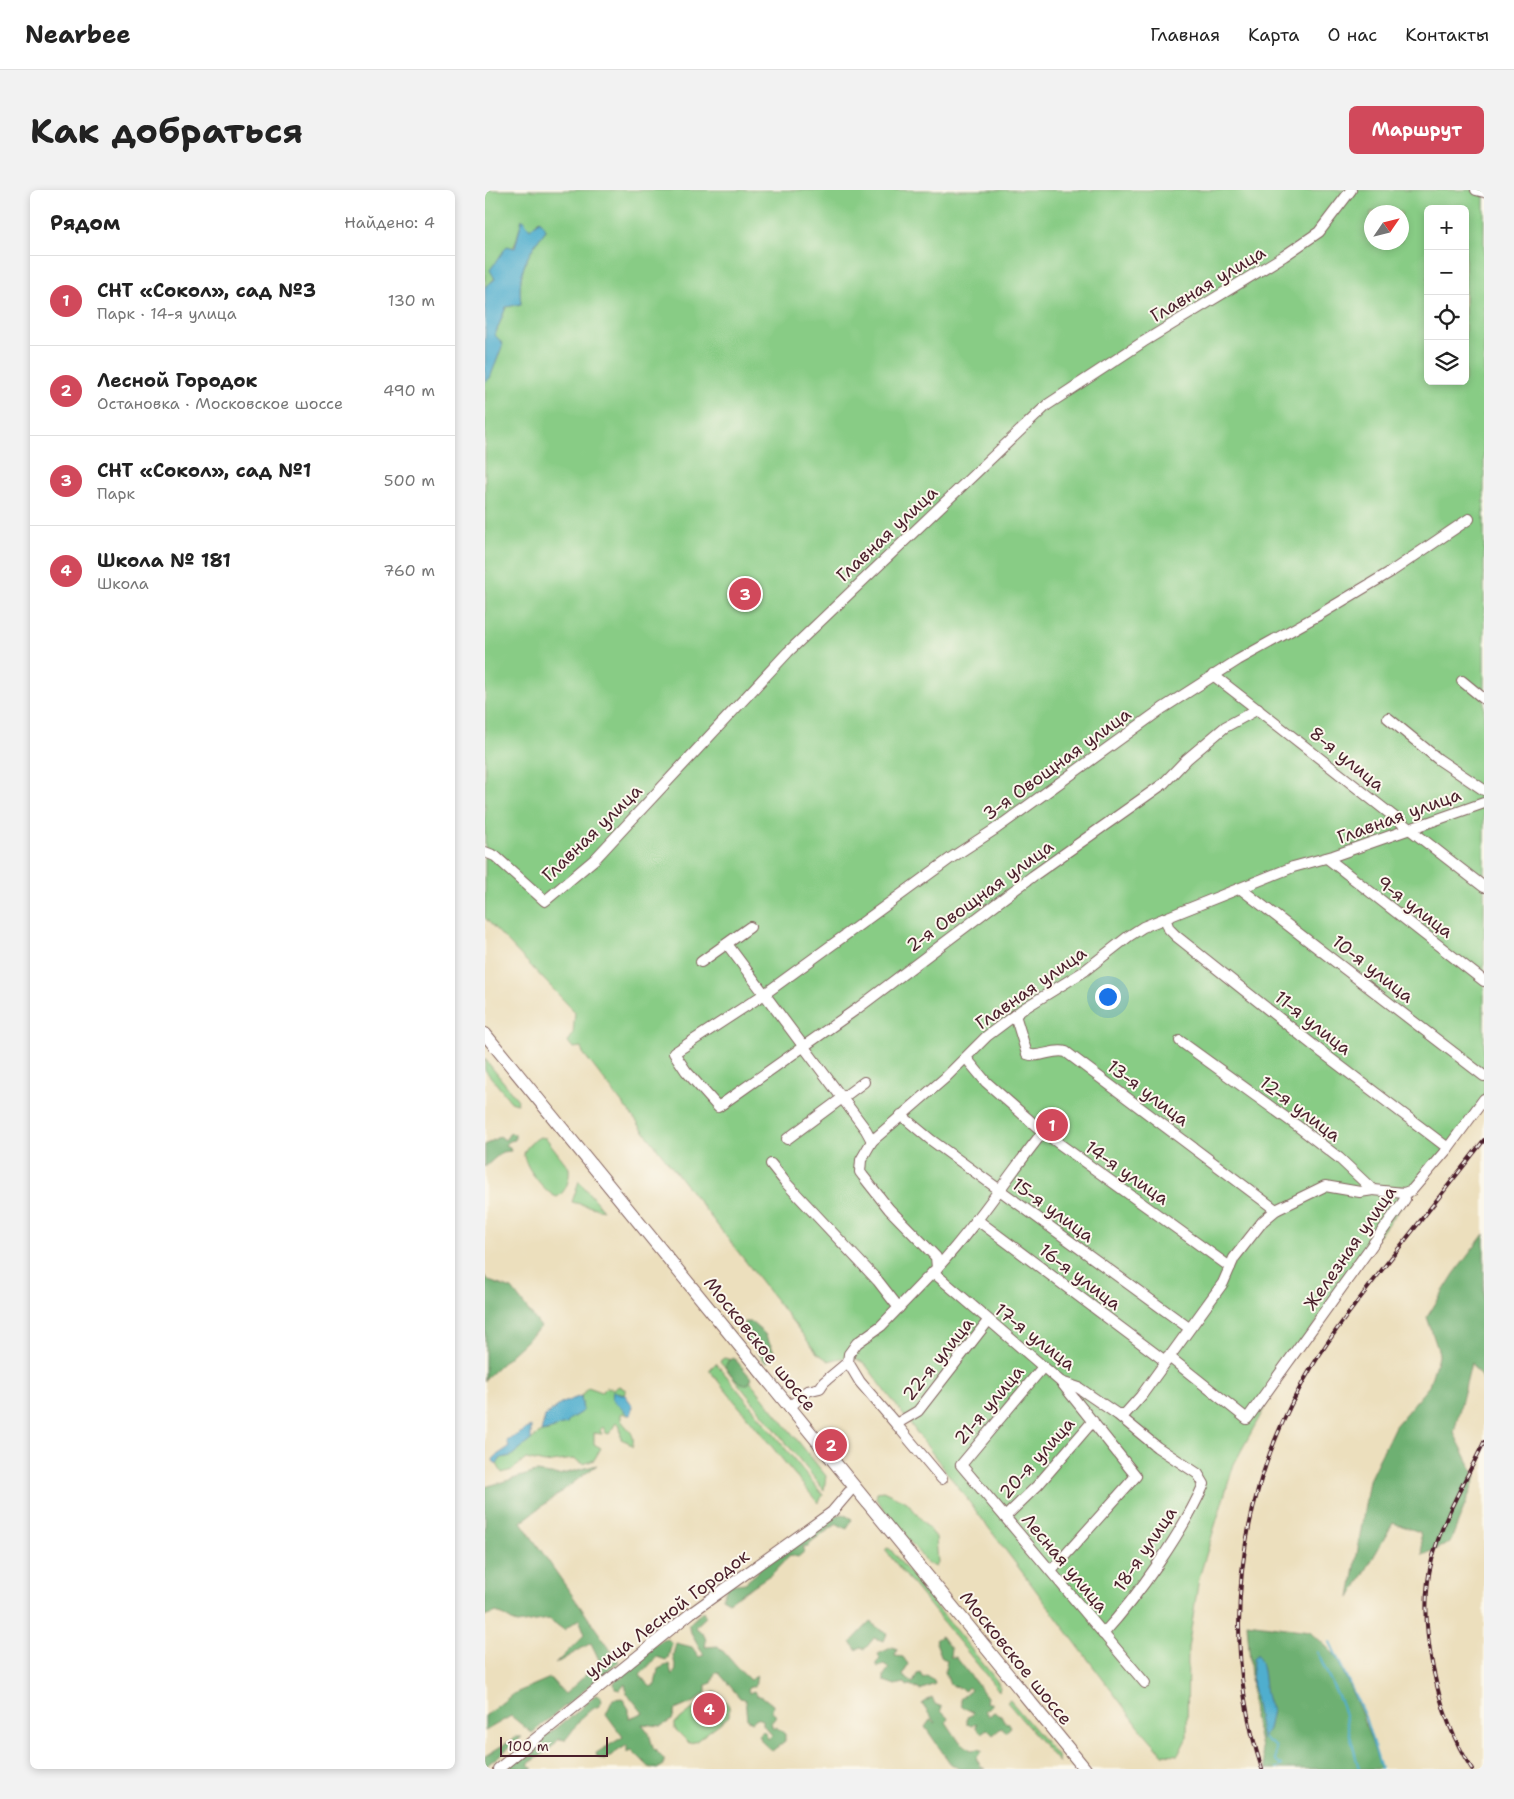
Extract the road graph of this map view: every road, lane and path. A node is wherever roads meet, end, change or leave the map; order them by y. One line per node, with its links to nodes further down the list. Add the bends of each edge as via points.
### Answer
1 (1351, 190): 13 (street, Главная улица, via 1319,232 1305,242 1047,405 795,646 595,859 545,902 495,856)
2 (1476, 190): 3 (street)
3 (1484, 192)
4 (1469, 520): 5 (street, 3-я Овощная улица, via 1317,616)
5 (1213, 675): 8 (street, 8-я улица); 22 (street, 3-я Овощная улица, via 951,858)
6 (1462, 681): 7 (street)
7 (1484, 699)
8 (1258, 709): 12 (street, 8-я улица); 26 (street, 2-я Овощная улица, via 1225,727 1163,784)
9 (1388, 718): 10 (street, via 1438,760)
10 (1484, 790)
11 (1484, 803): 12 (street, Главная улица)
12 (1409, 830): 14 (street, Главная улица); 15 (street, 8-я улица)
13 (485, 852)
14 (1327, 858): 16 (street, Главная улица, via 1293,867); 21 (street, 9-я улица)
15 (1484, 887)
16 (1241, 889): 17 (street, Главная улица); 29 (street, 10-я улица)
17 (1165, 918): 23 (street, Главная улица, via 1129,936 1083,972); 38 (street, 11-я улица, via 1176,936)
18 (750, 927): 19 (street)
19 (727, 944): 20 (street); 22 (street)
20 (701, 962)
21 (1484, 981)
22 (766, 993): 26 (street); 33 (street, 3-я Овощная улица, via 674,1053)
23 (1015, 1015): 28 (street, Главная улица, via 987,1036); 43 (street, 13-я улица, via 1027,1054 1066,1052)
24 (485, 1034): 50 (main road, Московское шоссе)
25 (1180, 1041): 41 (street, 12-я улица, via 1339,1158)
26 (803, 1046): 31 (street); 33 (street, 2-я Овощная улица)
27 (485, 1047): 50 (main road, Московское шоссе)
28 (966, 1058): 34 (street, Главная улица); 35 (street, 14-я улица, via 986,1082)
29 (1484, 1076)
30 (864, 1082): 31 (street)
31 (842, 1098): 36 (street); 37 (street)
32 (1484, 1099): 38 (street, Железная улица)
33 (719, 1107)
34 (901, 1115): 37 (street, Главная улица); 40 (street, 15-я улица)
35 (1043, 1132): 40 (street); 45 (street, 14-я улица)
36 (787, 1139)
37 (872, 1141): 46 (street, Главная улица, via 861,1160 860,1172 884,1203 936,1257)
38 (1448, 1148): 42 (street, Железная улица, via 1412,1190)
39 (771, 1164): 47 (street)
40 (998, 1190): 44 (street); 49 (street, 15-я улица)
41 (1373, 1190): 42 (street); 43 (street, via 1360,1192 1325,1186)
42 (1404, 1193): 57 (street, Железная улица, via 1405,1199 1365,1258)
43 (1276, 1210): 45 (street, via 1247,1241)
44 (976, 1219): 46 (street); 51 (street, 16-я улица)
45 (1229, 1268): 49 (street, via 1223,1283)
46 (935, 1270): 47 (street); 48 (street, 17-я улица)
47 (899, 1308): 52 (street, via 857,1343 849,1354)
48 (988, 1321): 53 (street, 17-я улица); 59 (street, 22-я улица, via 912,1416)
49 (1189, 1328): 51 (street)
50 (722, 1332): 55 (main road, Московское шоссе); 63 (main road, Московское шоссе)
51 (1166, 1358): 56 (street, via 1141,1396); 57 (street, 16-я улица)
52 (848, 1362): 55 (street, via 820,1388 807,1392); 59 (street, via 860,1382)
53 (1043, 1367): 54 (street, 17-я улица); 60 (street, 21-я улица)
54 (1061, 1382): 56 (street, 17-я улица, via 1079,1388); 58 (street)
55 (789, 1408): 63 (main road, Московское шоссе)
56 (1121, 1414): 61 (street, 17-я улица, via 1157,1447)
57 (1247, 1419)
58 (1093, 1421): 64 (street, 20-я улица, via 1037,1486); 65 (street, via 1136,1476)
59 (897, 1424): 62 (street)
60 (961, 1465): 64 (street, Лесная улица)
61 (1202, 1478): 66 (street, 18-я улица, via 1204,1484 1180,1528 1117,1619)
62 (942, 1479)
63 (851, 1488): 68 (street, улица Лесной Городок, via 831,1512 691,1613); 69 (main road, Московское шоссе); 70 (main road, Московское шоссе)
64 (1005, 1517): 65 (street, Лесная улица)
65 (1051, 1571): 66 (street, Лесная улица)
66 (1103, 1634): 67 (street, Лесная улица)
67 (1145, 1683)
68 (498, 1769)
69 (1074, 1769)
70 (1085, 1769)

